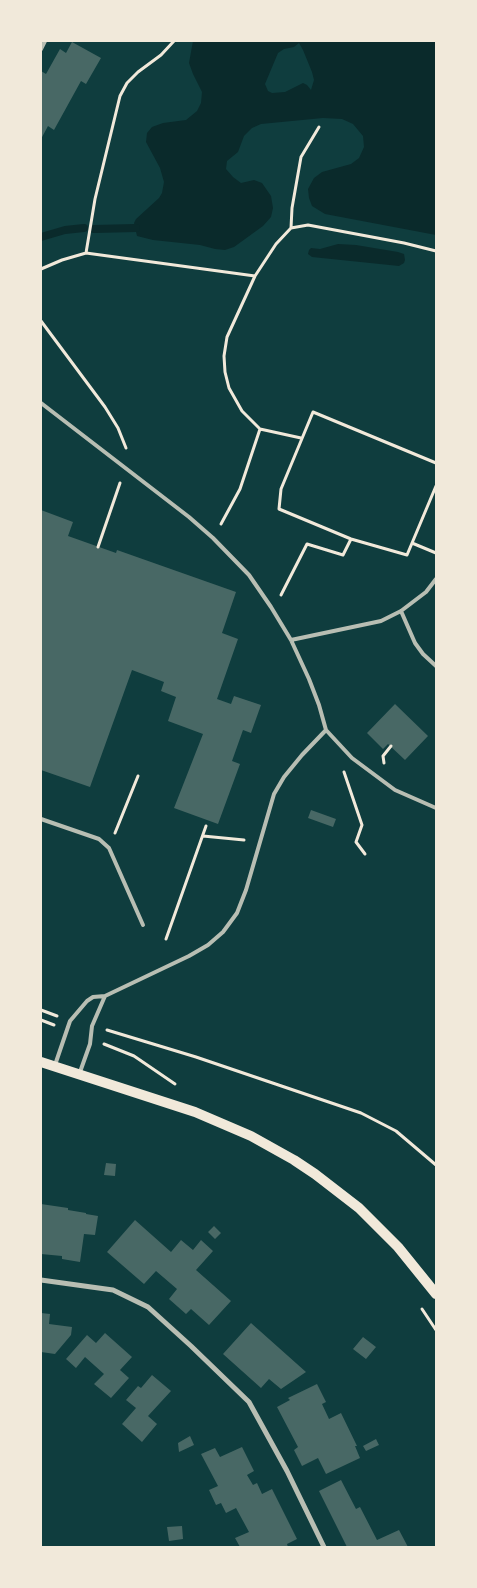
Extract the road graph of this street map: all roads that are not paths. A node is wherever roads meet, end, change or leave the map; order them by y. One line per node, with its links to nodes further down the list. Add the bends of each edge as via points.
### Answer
1 (45, 41): 2 (lane)
2 (41, 49)
3 (41, 403): 6 (lane, via 213,538 249,576)
4 (436, 579): 5 (lane, via 426,592)
5 (401, 611): 6 (lane, via 381,621); 7 (lane, via 415,643)
6 (291, 640): 8 (lane, via 316,697)
7 (436, 666)
8 (326, 730): 9 (lane, via 352,758 395,790); 12 (lane, via 284,776 274,794 237,913 223,932 189,956)
9 (436, 808)
10 (41, 819): 11 (lane, via 99,839 109,848)
11 (143, 925)
12 (104, 996): 14 (lane, via 93,997 73,1016); 15 (lane)
13 (41, 1062): 14 (main road)
14 (54, 1066): 15 (main road)
15 (79, 1074): 17 (main road, via 195,1112 251,1136 294,1160 365,1213)
16 (41, 1280): 18 (street, via 113,1290 148,1307 191,1346 249,1402)
17 (436, 1294)
18 (324, 1547)

